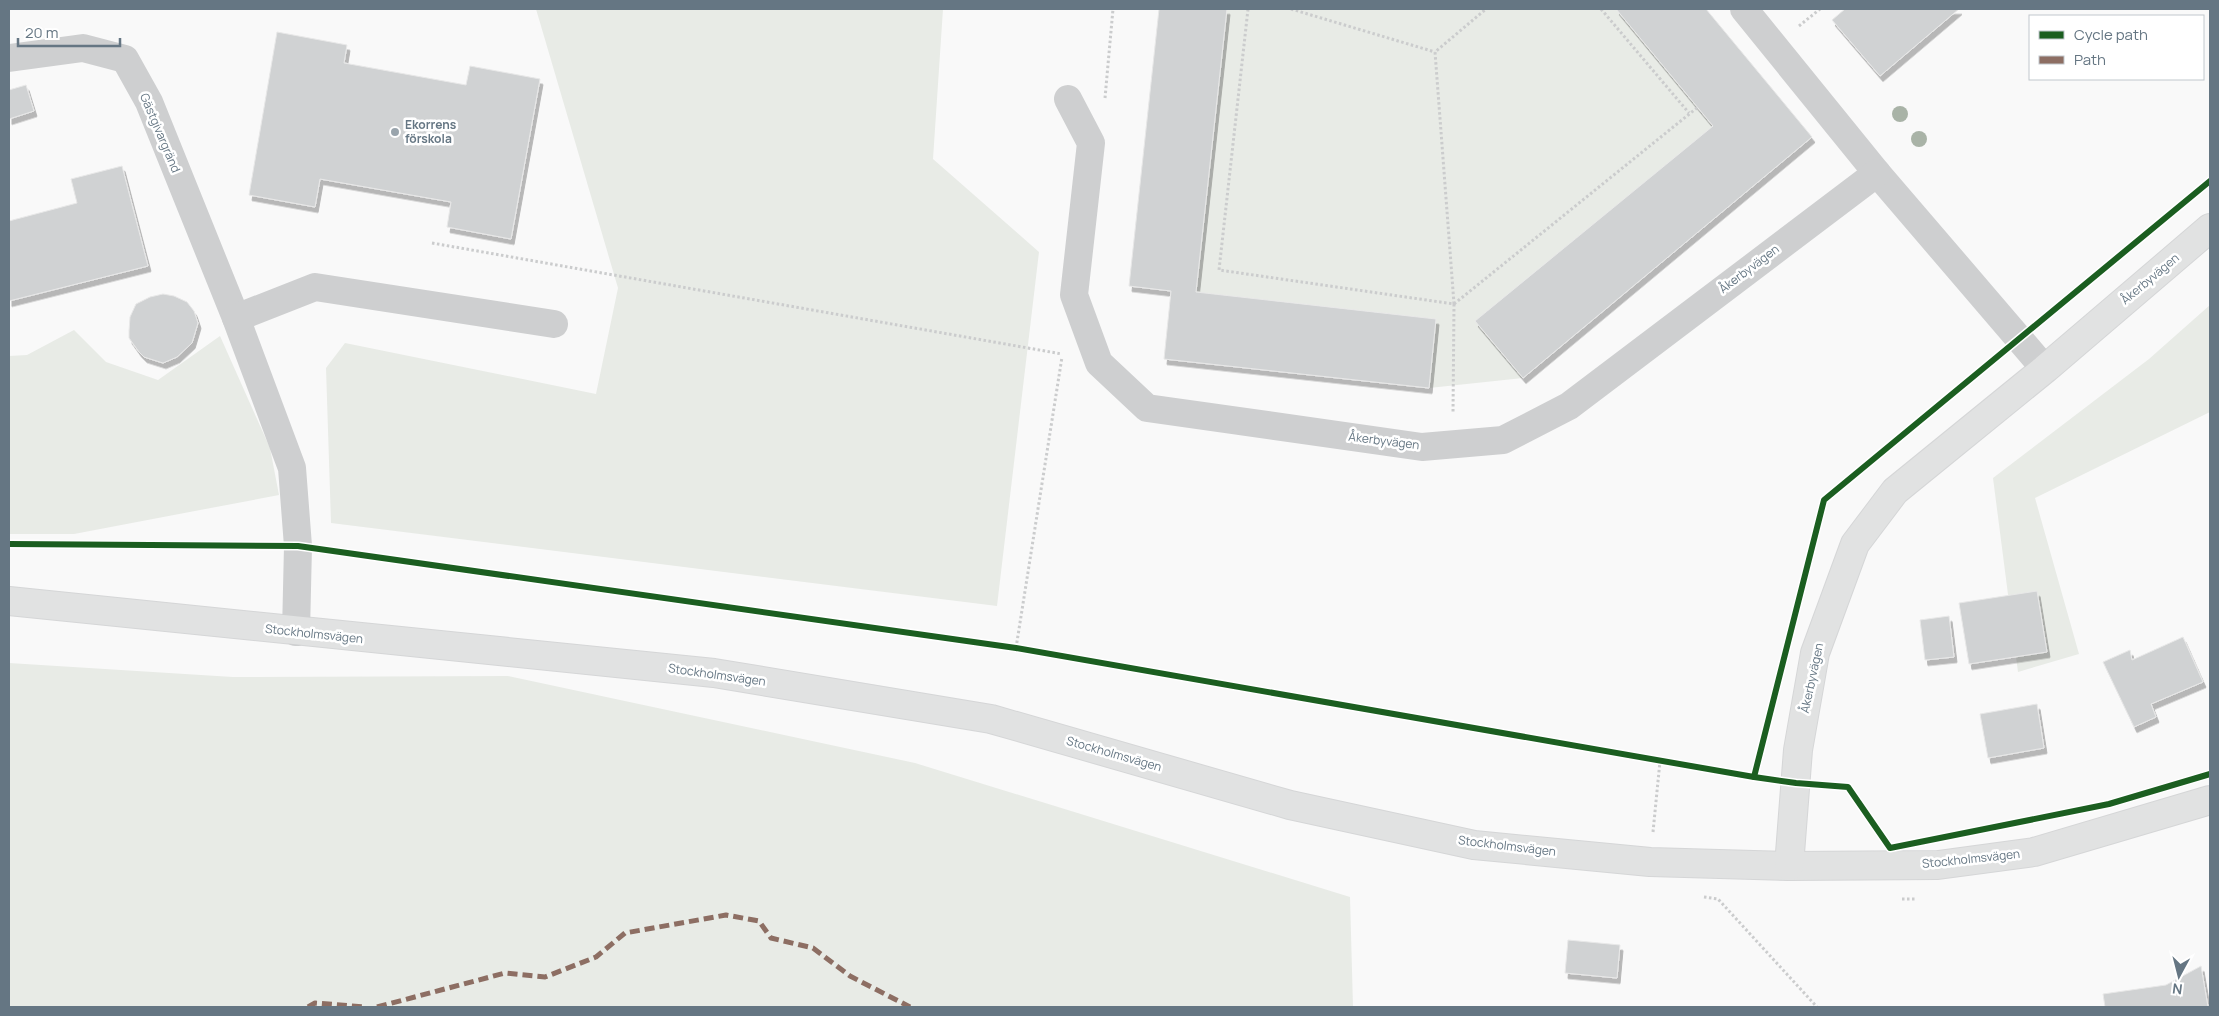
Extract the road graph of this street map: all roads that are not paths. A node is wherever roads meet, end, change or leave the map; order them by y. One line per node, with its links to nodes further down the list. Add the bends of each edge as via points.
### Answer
1 (1744, 9): 4 (street)
2 (9, 58): 6 (street, Gästgivargränd, via 83,48 125,59 149,102)
3 (1068, 99): 4 (street, Åkerbyvägen, via 1091,143 1074,295 1099,363 1147,408 1422,446 1503,440 1569,406)
4 (1876, 173): 8 (street)
5 (2210, 228): 8 (main road, Åkerbyvägen)
6 (236, 318): 7 (street, via 315,287); 10 (street, Gästgivargränd, via 292,468 298,546)
7 (554, 324)
8 (2044, 369): 12 (main road, Åkerbyvägen, via 1895,491 1855,544 1815,653 1798,750)
9 (9, 601): 10 (main road, Stockholmsvägen)
10 (296, 632): 12 (main road, Stockholmsvägen, via 714,673 991,719 1290,805 1474,845 1650,862)
11 (2210, 800): 12 (main road, Stockholmsvägen, via 2034,852 1938,865)
12 (1789, 866)

